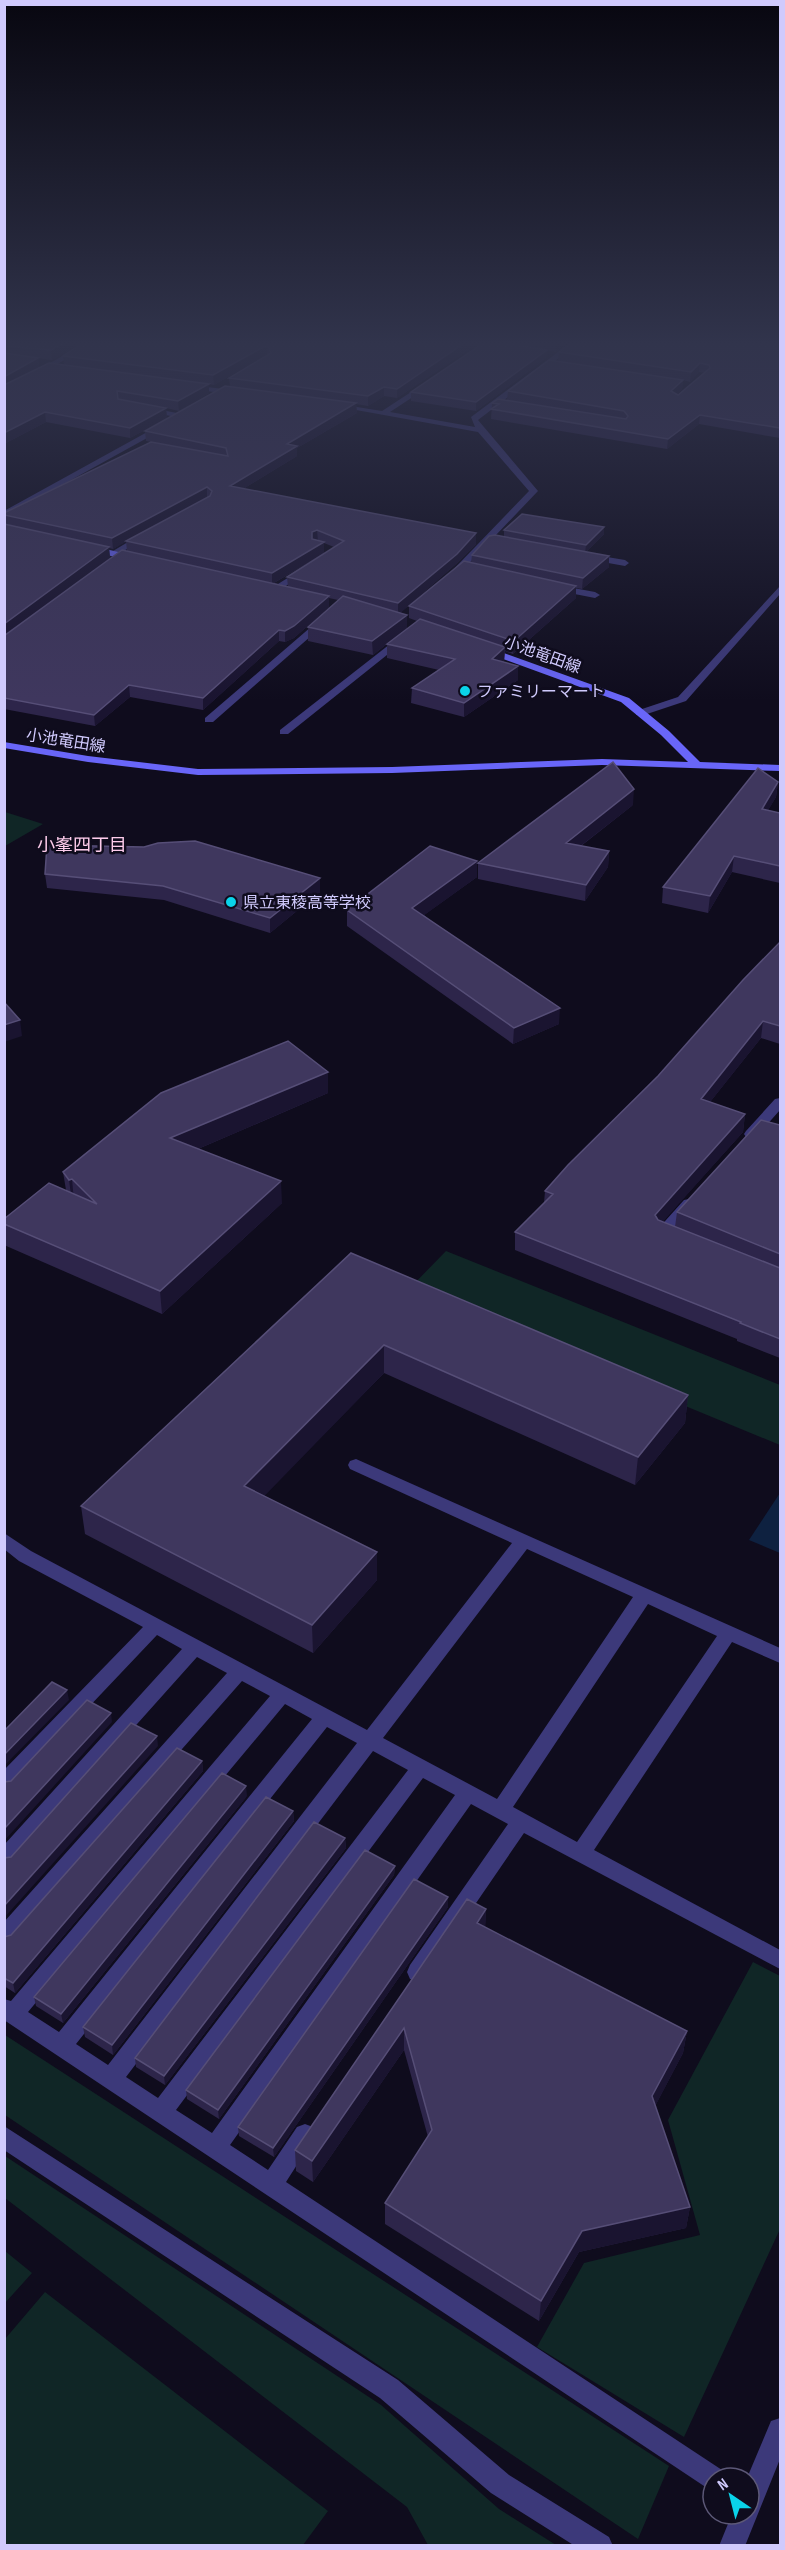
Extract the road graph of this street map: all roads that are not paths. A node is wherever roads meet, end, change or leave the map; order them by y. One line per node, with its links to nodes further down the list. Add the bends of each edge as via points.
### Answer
1 (98, 463): 3 (street)
2 (510, 463): 5 (street, via 534,491)
3 (4, 514)
4 (154, 531): 9 (street)
5 (488, 539): 6 (street); 13 (street)
6 (500, 541)
7 (80, 546): 9 (main road)
8 (579, 555): 11 (street)
9 (116, 557): 10 (main road)
10 (152, 563)
11 (625, 563)
12 (311, 567): 18 (street)
13 (460, 568): 14 (street); 15 (street)
14 (472, 570)
15 (443, 583)
16 (550, 586): 21 (street)
17 (264, 587): 18 (main road)
18 (275, 589): 20 (main road)
19 (780, 589): 25 (street, via 682,699)
20 (295, 593)
21 (595, 595)
22 (333, 612): 26 (street)
23 (409, 634): 27 (street)
24 (472, 645): 25 (main road, 小池竜田線, via 625,700)
25 (640, 713): 29 (main road, 小池竜田線)
26 (209, 720)
27 (284, 732)
28 (4, 745): 29 (main road, 小池竜田線, via 198,772 602,762)
29 (698, 766): 30 (main road, 小池竜田線)
30 (780, 768)
31 (780, 1102): 32 (street)
32 (741, 1146)
33 (701, 1190): 34 (street, via 662,1233)
34 (683, 1242)
35 (356, 1465): 37 (street)
36 (4, 1539): 39 (street, via 25,1556)
37 (524, 1540): 38 (street); 46 (street)
38 (645, 1594): 40 (street); 50 (street)
39 (155, 1626): 41 (street); 48 (street)
40 (729, 1633): 42 (street); 52 (street)
41 (195, 1647): 43 (street); 53 (street)
42 (780, 1656)
43 (240, 1671): 44 (street); 54 (street)
44 (283, 1694): 45 (street); 57 (street)
45 (325, 1716): 46 (street); 58 (street)
46 (371, 1741): 47 (street); 59 (street)
47 (421, 1767): 49 (street); 60 (street)
48 (4, 1783)
49 (468, 1792): 50 (street); 63 (street)
50 (500, 1810): 51 (street)
51 (521, 1821): 52 (street); 56 (street)
52 (581, 1853): 55 (street)
53 (4, 1859)
54 (4, 1937)
55 (780, 1960)
56 (406, 1988)
57 (9, 2011): 58 (street)
58 (61, 2046): 59 (street)
59 (111, 2079): 60 (street)
60 (160, 2112): 63 (street)
61 (318, 2116): 64 (street)
62 (4, 2137): 69 (street, via 389,2389 500,2484)
63 (215, 2148): 64 (street)
64 (271, 2185): 66 (street)
65 (780, 2430): 67 (street)
66 (701, 2471)
67 (761, 2475)
68 (740, 2526): 70 (street)
69 (600, 2546)
70 (732, 2546)

